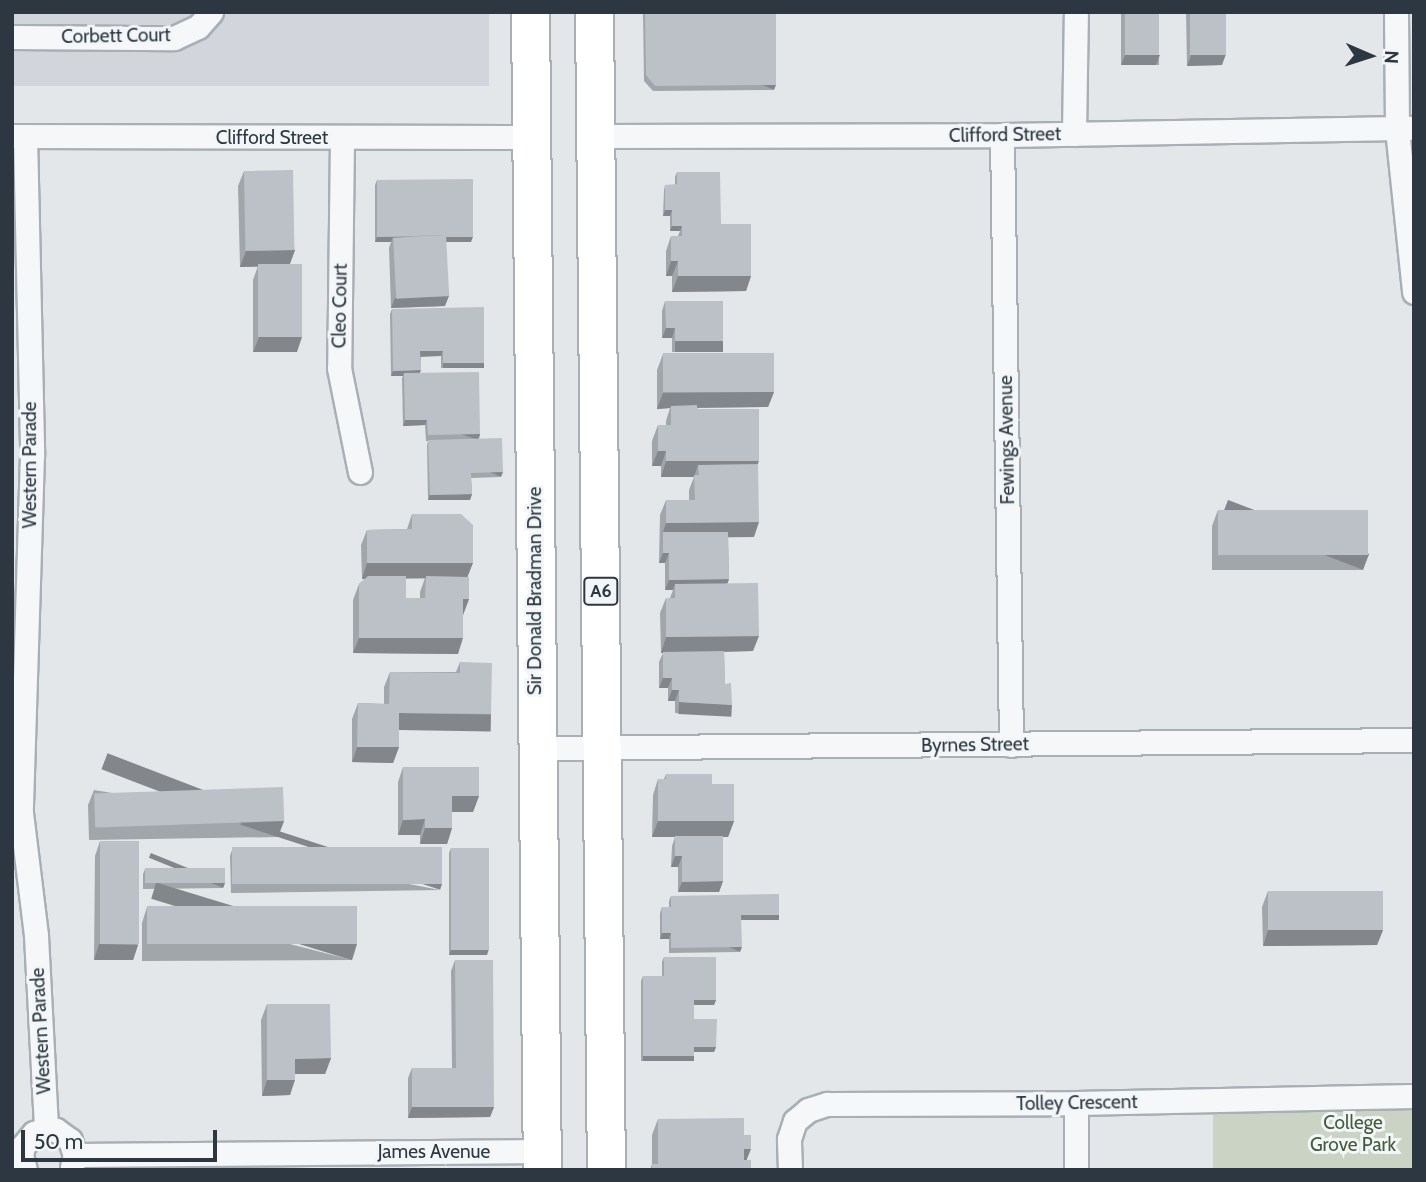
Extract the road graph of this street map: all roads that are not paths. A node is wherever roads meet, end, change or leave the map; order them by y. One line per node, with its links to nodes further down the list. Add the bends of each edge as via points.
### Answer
1 (211, 12): 6 (street, Corbett Court, via 198,27 174,38)
2 (530, 12): 12 (main road, Sir Donald Bradman Drive)
3 (594, 12): 11 (main road, A6)
4 (1076, 12): 8 (street)
5 (1396, 12): 7 (street)
6 (12, 37)
7 (1405, 128): 8 (street, Clifford Street); 14 (street)
8 (1074, 134): 9 (street, Clifford Street)
9 (1002, 135): 11 (street, Clifford Street); 17 (street, Fewings Avenue)
10 (19, 136): 13 (street, Clifford Street); 22 (street, Western Parade, via 32,455 21,813 36,936)
11 (596, 136): 19 (main road, A6)
12 (532, 137): 13 (street, Clifford Street); 18 (main road, Sir Donald Bradman Drive)
13 (342, 138): 15 (street, Cleo Court, via 339,368)
14 (1414, 292)
15 (360, 472)
16 (1414, 740): 17 (street, Byrnes Street)
17 (1011, 745): 19 (street, Byrnes Street)
18 (536, 748): 19 (street, Byrnes Street); 24 (main road, Sir Donald Bradman Drive)
19 (603, 749): 26 (main road, A6)
20 (1414, 1096): 21 (street, Tolley Crescent)
21 (1076, 1103): 27 (street, Tolley Crescent, via 827,1104 807,1110 795,1121 789,1139); 28 (street)
22 (47, 1129): 23 (street, via 34,1133); 25 (street, via 70,1140)
23 (19, 1160)
24 (542, 1160): 25 (street, James Avenue)
25 (73, 1163)
26 (606, 1170)
27 (790, 1170)
28 (1076, 1170)

